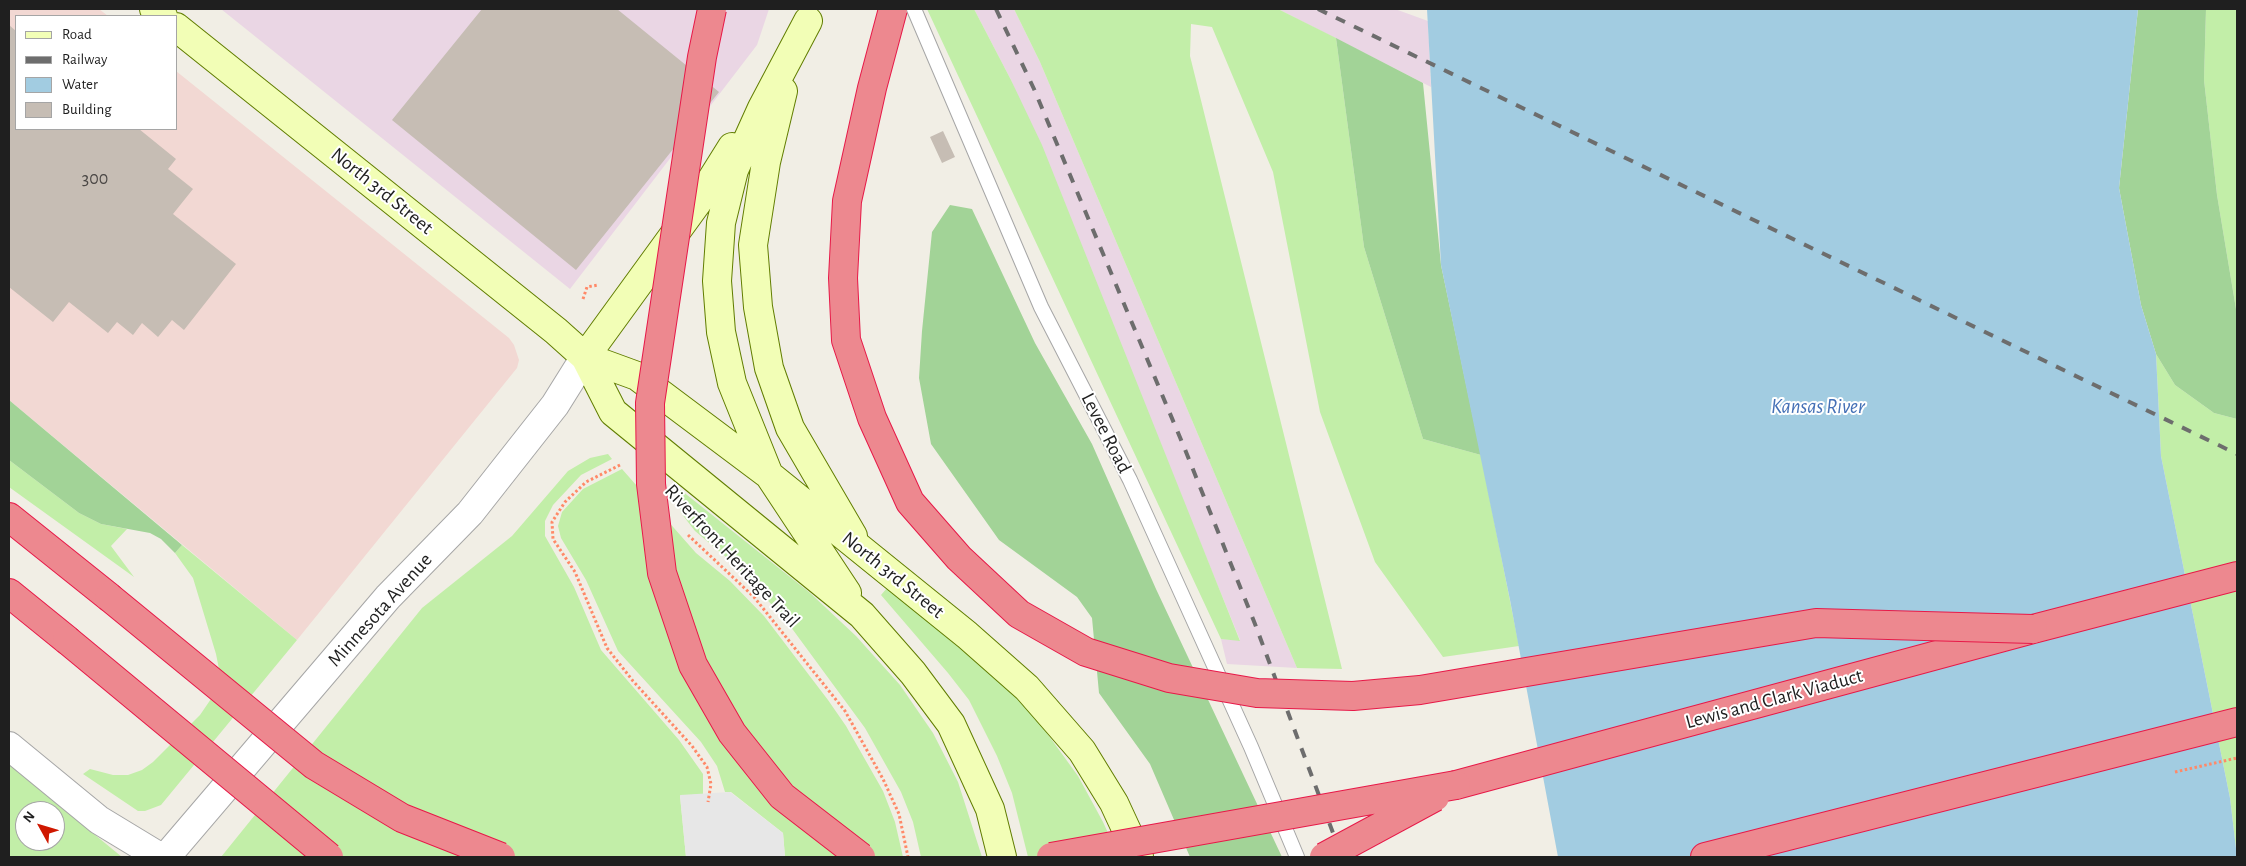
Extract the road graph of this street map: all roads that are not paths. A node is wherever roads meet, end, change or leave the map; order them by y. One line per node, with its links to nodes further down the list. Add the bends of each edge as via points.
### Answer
1 (712, 9): 21 (highway, bridge, via 650,403 651,484 662,572 693,665 732,733 782,796)
2 (893, 9): 13 (highway, bridge, via 847,201 846,340 872,418 910,502 959,558 1019,614 1086,652 1169,678 1257,693 1353,696 1420,690 1816,623)
3 (914, 9): 25 (lane, Levee Road, via 1041,307 1130,480)
4 (810, 15): 6 (main road, via 697,203); 7 (main road, via 734,170 721,223 717,281 721,332 732,383); 9 (main road, via 783,91 768,153 753,245 758,307 769,368 790,428)
5 (178, 27): 6 (main road, North 3rd Street)
6 (586, 357): 7 (main road, North 3rd Street, via 637,376); 12 (main road, North 3rd Street, via 613,412); 18 (street, Minnesota Avenue, via 555,405 470,513 388,597)
7 (769, 475): 9 (main road, North 3rd Street); 12 (main road)
8 (9, 517): 20 (highway, bridge, via 314,765 402,818)
9 (861, 550): 24 (main road, North 3rd Street, via 968,634 1027,688 1082,751 1114,803)
10 (2237, 576): 13 (highway, Lewis and Clark Viaduct)
11 (9, 593): 19 (highway, bridge)
12 (862, 615): 22 (main road, North 3rd Street, via 913,673 951,724 990,809)
13 (2033, 629): 16 (highway, Lewis and Clark Viaduct, bridge)
14 (2237, 722): 27 (highway)
15 (9, 746): 17 (street, via 99,820)
16 (1456, 785): 23 (highway, bridge); 26 (highway, Lewis and Clark Viaduct, bridge)
17 (160, 857)
18 (166, 857)
19 (328, 857)
20 (501, 857)
21 (861, 857)
22 (1002, 857)
23 (1051, 857)
24 (1139, 857)
25 (1297, 857)
26 (1324, 857)
27 (1705, 857)

